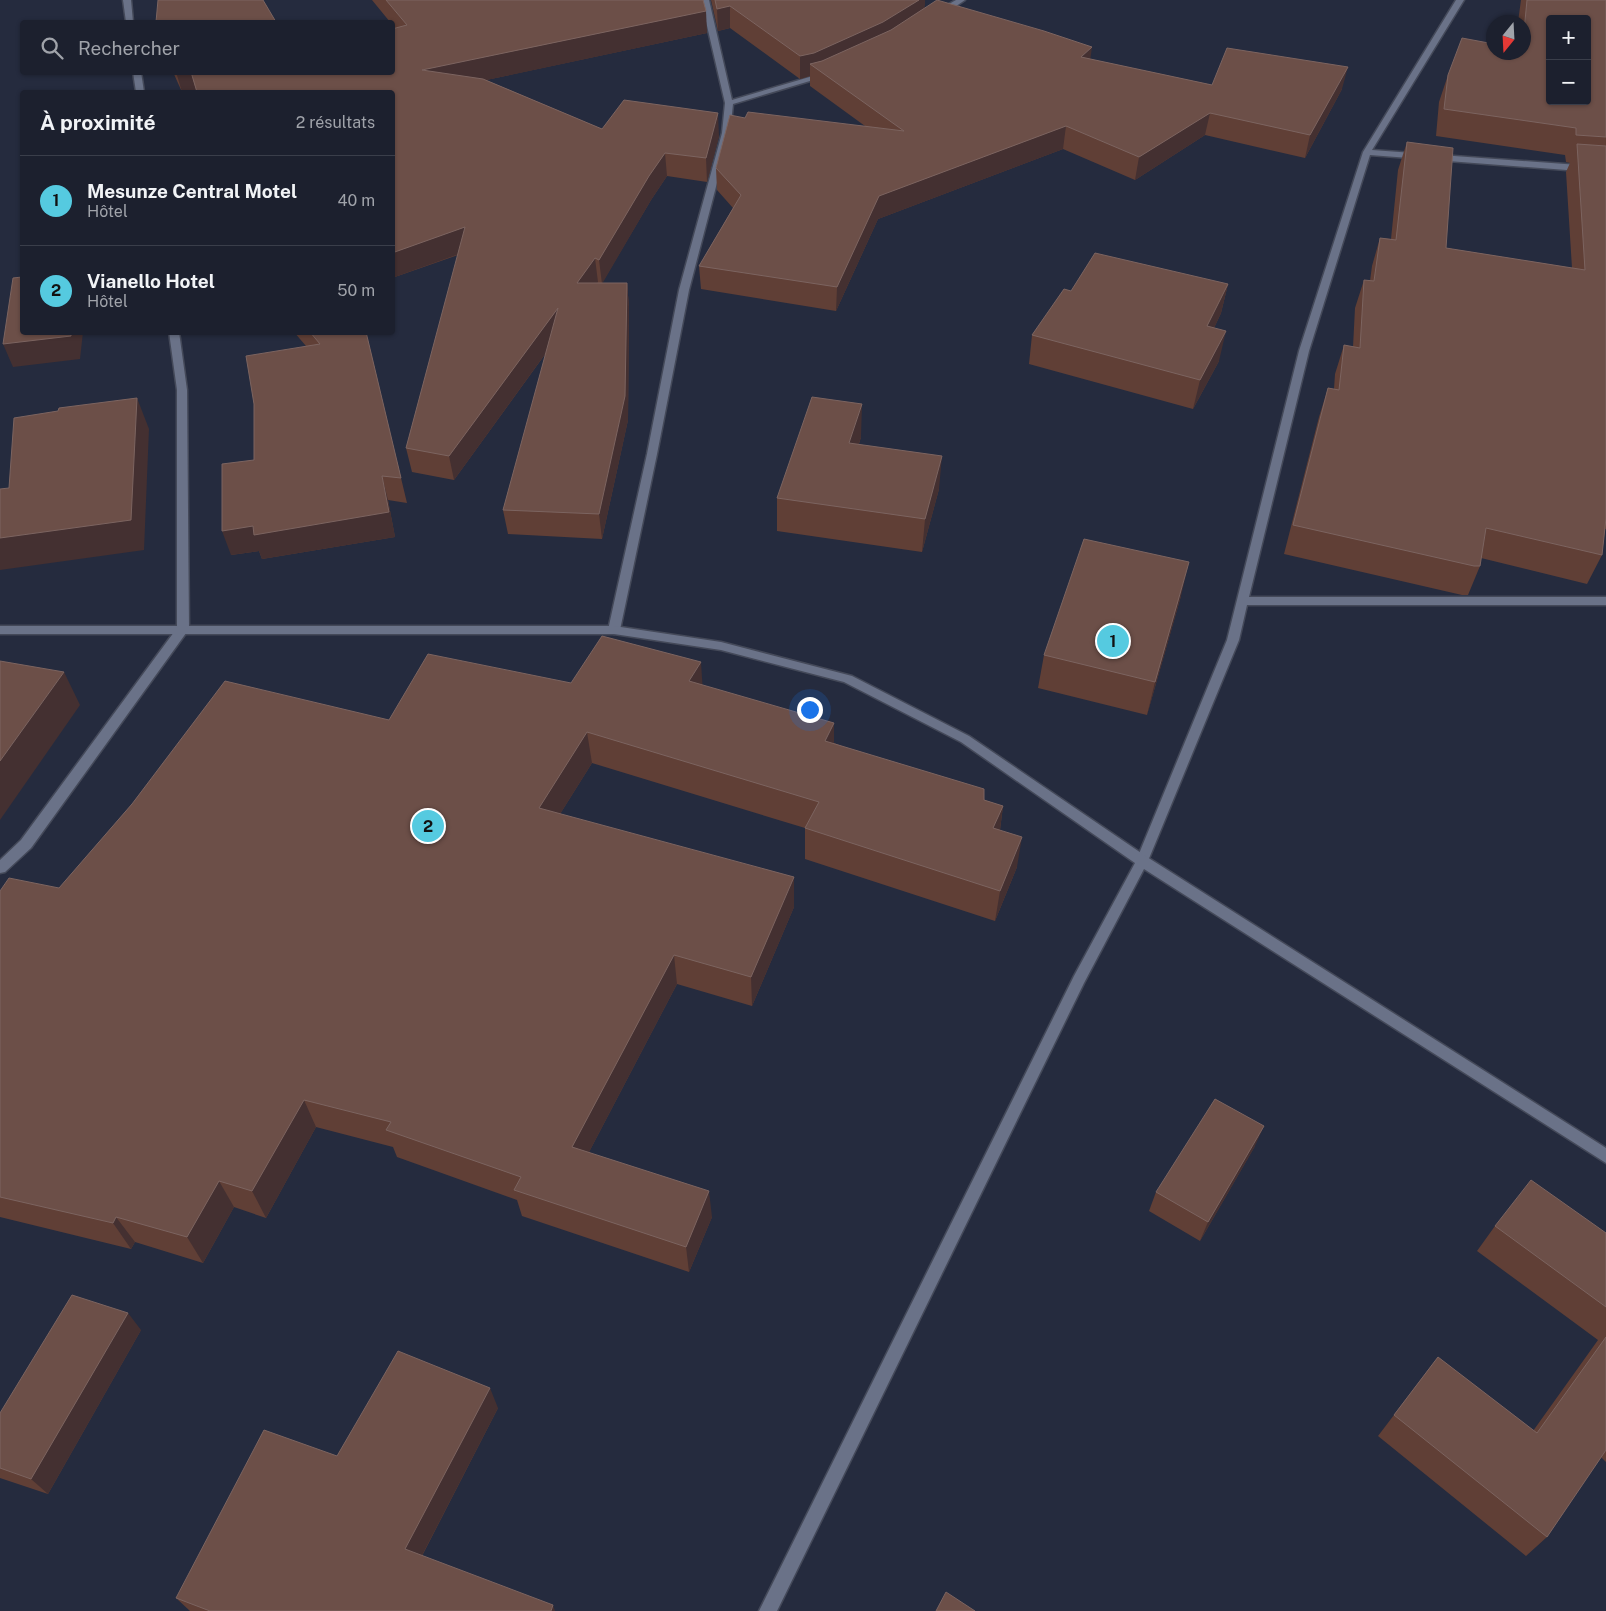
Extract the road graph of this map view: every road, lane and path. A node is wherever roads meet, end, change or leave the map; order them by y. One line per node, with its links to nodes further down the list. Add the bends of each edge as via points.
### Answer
1 (126, 0): 6 (street)
2 (705, 0): 10 (street)
3 (961, 0): 5 (street)
4 (1460, 0): 11 (street)
5 (936, 16)
6 (130, 20)
7 (835, 71): 10 (street, via 818,79)
8 (137, 75): 9 (street)
9 (140, 90)
10 (729, 103): 18 (street, via 726,133 684,290)
11 (1367, 152): 12 (street); 14 (street, via 1304,351)
12 (1606, 170)
13 (174, 335): 16 (street, via 182,390)
14 (1242, 601): 15 (street); 19 (street, via 1233,640)
15 (1606, 601)
16 (183, 629): 17 (street); 18 (street); 20 (street, via 26,844)
17 (0, 630)
18 (614, 630): 19 (street, via 721,646 848,679 965,739)
19 (1142, 861): 21 (street); 22 (street, via 1079,980)
20 (0, 868)
21 (1606, 1156)
22 (768, 1611)

